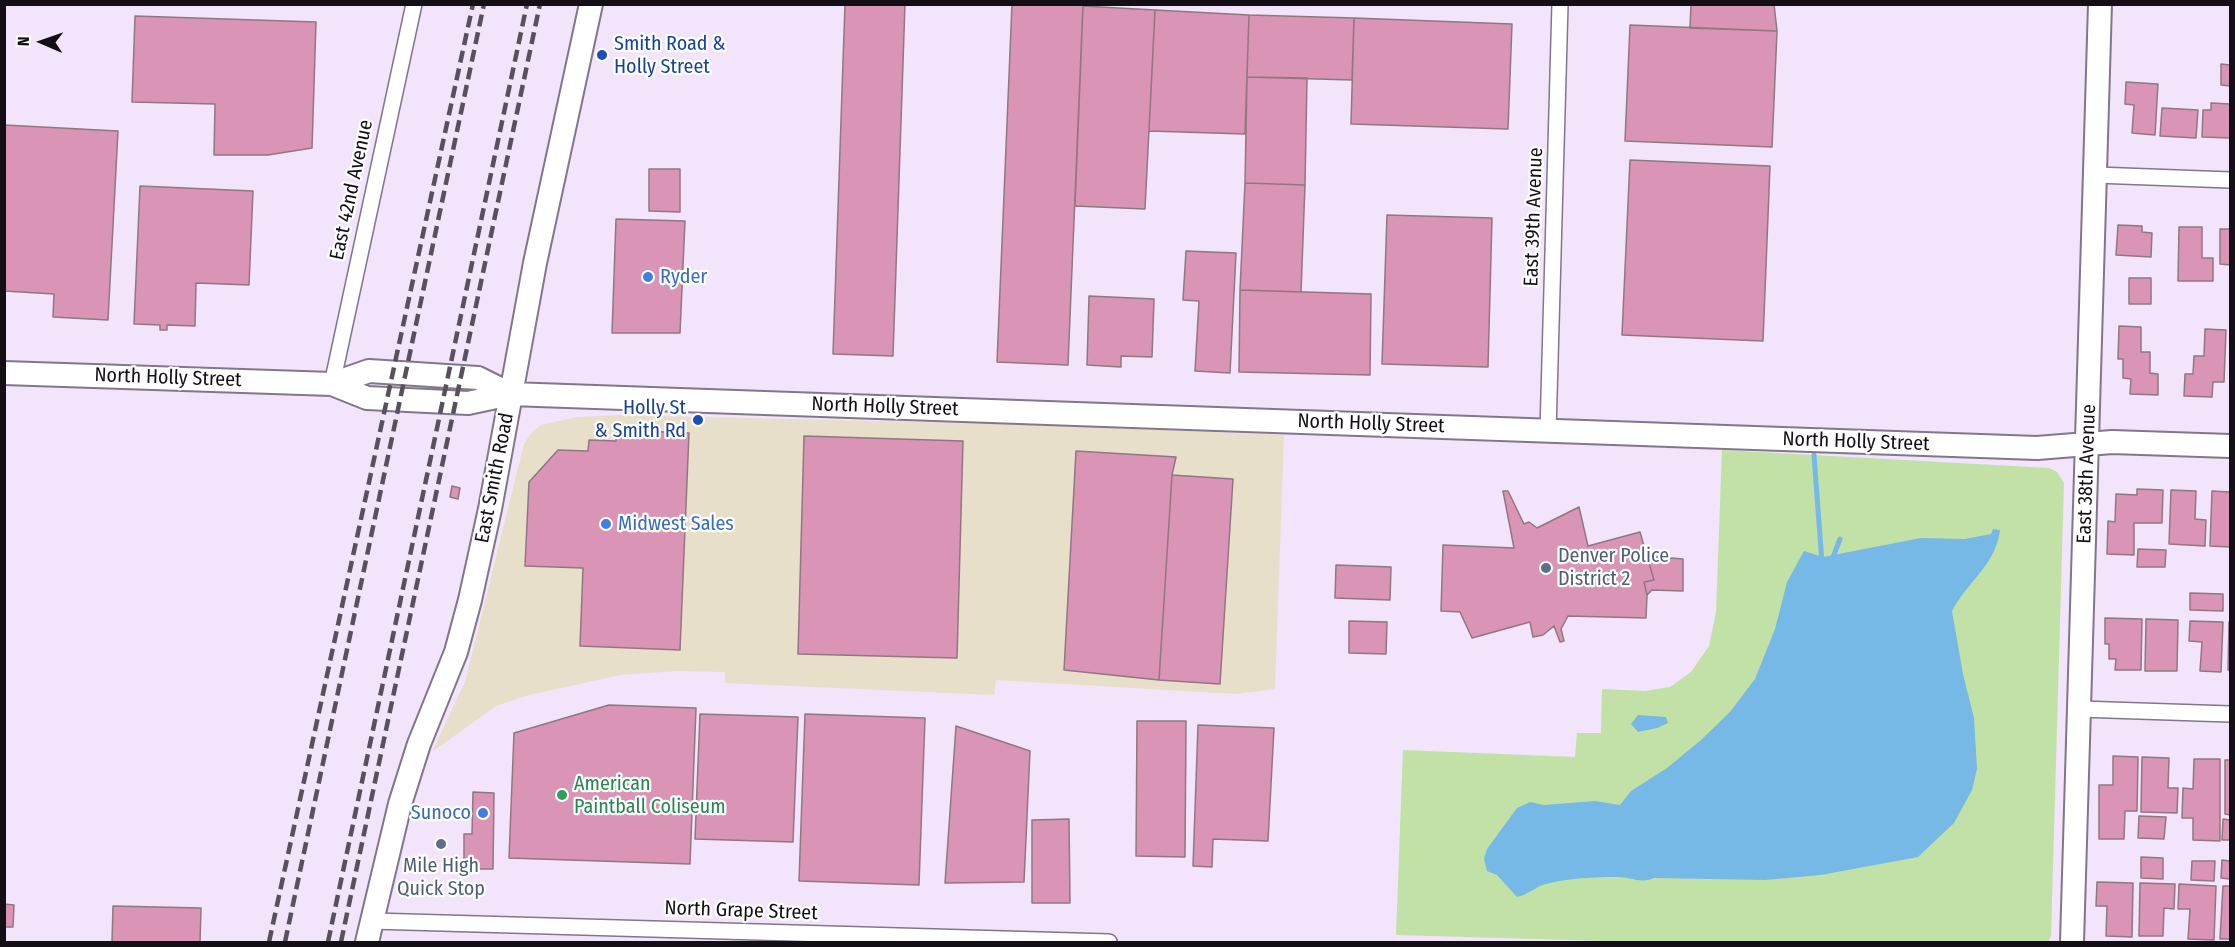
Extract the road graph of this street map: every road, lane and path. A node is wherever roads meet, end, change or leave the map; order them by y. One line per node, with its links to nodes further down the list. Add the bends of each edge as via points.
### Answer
1 (414, 4): 8 (street, East 42nd Avenue)
2 (591, 4): 9 (street, East Smith Road)
3 (1560, 4): 10 (street, East 39th Avenue)
4 (2100, 4): 5 (street, East 38th Avenue)
5 (2096, 175): 6 (street); 11 (street, East 38th Avenue)
6 (2230, 180)
7 (4, 373): 8 (street, North Holly Street)
8 (332, 384): 9 (street, North Holly Street, via 369,371 406,373 478,378)
9 (510, 394): 10 (street, North Holly Street); 15 (street, East Smith Road, via 465,621 412,763)
10 (1548, 431): 11 (street, North Holly Street)
11 (2087, 446): 12 (street, North Holly Street, via 2122,442); 13 (street, East 38th Avenue)
12 (2230, 446)
13 (2079, 709): 14 (street); 17 (street, East 38th Avenue)
14 (2230, 714)
15 (369, 932): 16 (street, North Grape Street)
16 (1109, 942)
17 (2072, 942)

